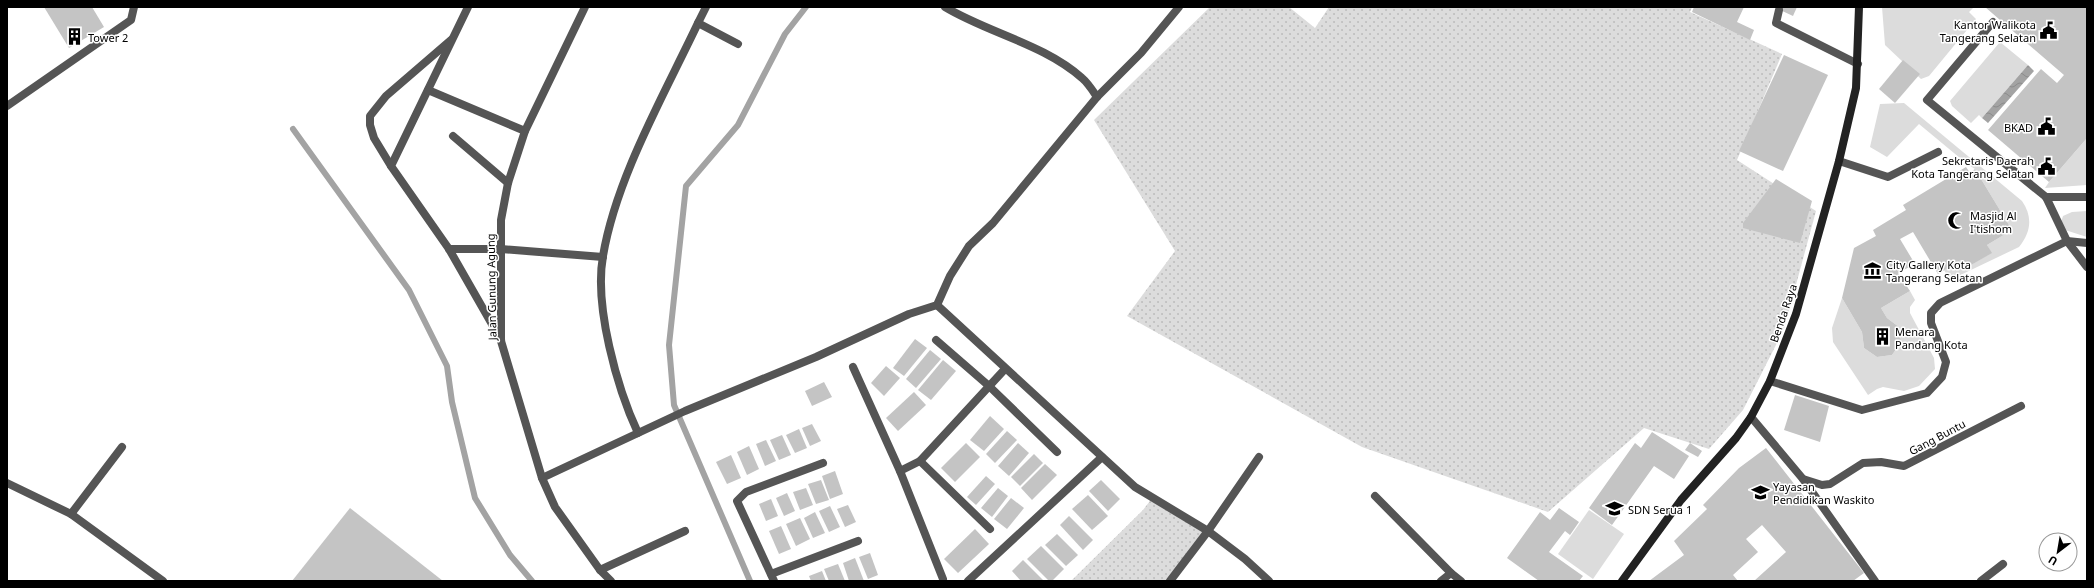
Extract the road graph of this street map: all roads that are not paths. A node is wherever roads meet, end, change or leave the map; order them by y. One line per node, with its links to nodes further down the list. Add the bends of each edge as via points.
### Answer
1 (134, 7): 16 (street, via 131,20)
2 (468, 7): 11 (street)
3 (585, 7): 17 (street, Jalan Gunung Agung)
4 (706, 7): 10 (street)
5 (945, 7): 15 (street, via 968,20 1051,56 1083,79)
6 (1179, 7): 15 (street, via 1141,53)
7 (1859, 7): 13 (street, Benda Raya)
8 (1780, 10): 13 (street, via 1776,23)
9 (1993, 22): 23 (street, via 1927,100)
10 (698, 23): 12 (street); 29 (street, via 622,188)
11 (454, 37): 14 (street); 21 (street, via 386,96 370,116 374,138)
12 (738, 44)
13 (1858, 64): 20 (street, Benda Raya, via 1856,88)
14 (428, 90): 17 (street); 21 (street)
15 (1098, 97): 31 (street, via 993,224 969,246 950,276)
16 (7, 106)
17 (525, 131): 22 (street, Jalan Gunung Agung)
18 (453, 136): 22 (street)
19 (1938, 152): 20 (street, via 1888,177)
20 (1839, 161): 36 (street, Benda Raya, via 1796,314)
21 (391, 166): 27 (street)
22 (508, 183): 28 (street, Jalan Gunung Agung, via 501,220)
23 (2046, 197): 24 (street); 25 (street)
24 (2087, 197)
25 (2067, 241): 26 (street); 30 (street); 36 (street, via 1940,303 1935,308 1931,313 1931,323 1946,362 1942,377 1927,393 1862,410)
26 (2087, 242)
27 (449, 249): 28 (street); 33 (street)
28 (501, 249): 29 (street); 33 (street, Jalan Gunung Agung)
29 (603, 257): 40 (street, via 602,300 609,343 622,393)
30 (2087, 267)
31 (937, 305): 35 (street); 40 (street, via 909,314)
32 (936, 340): 37 (street)
33 (501, 341): 48 (street, Jalan Gunung Agung)
34 (853, 367): 47 (street)
35 (1004, 369): 37 (street); 43 (street)
36 (1770, 381): 39 (street, Benda Raya)
37 (989, 386): 42 (street); 45 (street)
38 (2021, 406): 49 (street, Gang Buntu, via 1904,466 1880,462 1862,463 1830,484 1822,485)
39 (1751, 417): 49 (street); 69 (street, Benda Raya, via 1681,500)
40 (638, 433): 48 (street)
41 (122, 447): 52 (street)
42 (1057, 452)
43 (1102, 458): 55 (street, via 1135,487); 64 (street)
44 (1259, 458): 55 (street)
45 (920, 461): 47 (street); 53 (street)
46 (823, 463): 60 (street, via 746,492 737,501)
47 (900, 471): 61 (street)
48 (542, 478): 58 (street, Jalan Gunung Agung, via 555,507)
49 (1803, 479): 70 (street)
50 (7, 483): 52 (street)
51 (1375, 496): 59 (street)
52 (71, 514): 62 (street)
53 (990, 529)
54 (685, 531): 58 (street)
55 (1208, 531): 65 (street); 66 (street)
56 (858, 541): 60 (street)
57 (2003, 564): 71 (street)
58 (600, 570): 63 (street, Jalan Gunung Agung)
59 (1451, 573): 67 (street); 68 (street)
60 (773, 578)
61 (943, 579)
62 (163, 581)
63 (611, 581)
64 (968, 581)
65 (1170, 581)
66 (1269, 581)
67 (1441, 581)
68 (1461, 581)
69 (1622, 581)
70 (1875, 581)
71 (1981, 581)

